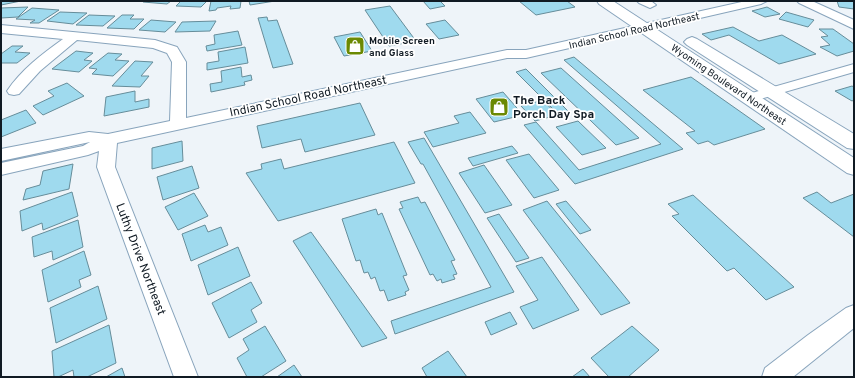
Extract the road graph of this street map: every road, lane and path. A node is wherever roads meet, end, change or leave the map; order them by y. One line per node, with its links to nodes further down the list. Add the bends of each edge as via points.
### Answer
1 (604, 1): 6 (main road, Wyoming Boulevard Northeast)
2 (627, 1): 6 (main road, Wyoming Boulevard Northeast)
3 (720, 1): 6 (street, Indian School Road Northeast)
4 (760, 1): 6 (street, Indian School Road Northeast)
5 (803, 1): 7 (street)
6 (648, 16): 12 (main road, Wyoming Boulevard Northeast); 13 (main road, Wyoming Boulevard Northeast); 14 (street, Indian School Road Northeast, via 526,54 507,54)
7 (854, 25)
8 (1, 29): 9 (street)
9 (74, 36): 11 (street, via 37,64); 14 (street, via 155,44 172,50 179,62)
10 (854, 68): 12 (street)
11 (14, 91)
12 (773, 92): 13 (street); 16 (main road, Wyoming Boulevard Northeast)
13 (750, 98): 19 (main road, Wyoming Boulevard Northeast)
14 (178, 124): 15 (street, Indian School Road Northeast)
15 (109, 139): 17 (street, Indian School Road Northeast, via 89,137); 18 (street, Indian School Road Northeast, via 88,150); 21 (street, Luthy Drive Northeast, via 106,167)
16 (854, 143)
17 (1, 155)
18 (1, 168)
19 (854, 168)
20 (854, 315): 22 (street)
21 (186, 377)
22 (774, 377)

